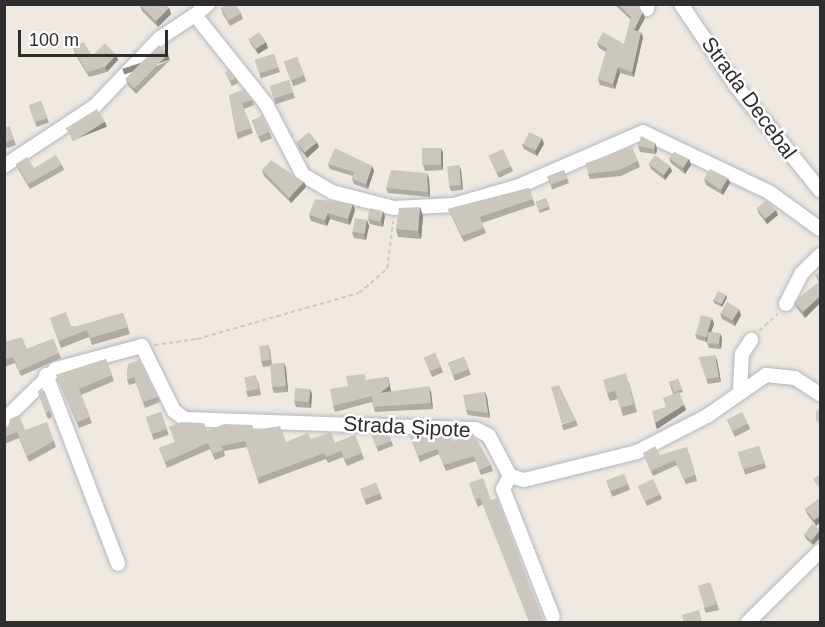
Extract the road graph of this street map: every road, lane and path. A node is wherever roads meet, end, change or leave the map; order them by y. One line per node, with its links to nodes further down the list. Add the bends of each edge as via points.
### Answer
1 (208, 4): 3 (street)
2 (681, 4): 5 (street, Strada Decebal, via 736,86)
3 (195, 15): 4 (street, via 160,38 95,106); 6 (street, via 266,104 303,175 332,192)
4 (4, 166)
5 (820, 190)
6 (394, 208): 7 (street, via 477,201 643,132 769,192); 11 (path, via 387,269 360,293 197,339)
7 (820, 230)
8 (820, 255): 9 (street, via 801,274)
9 (786, 304): 10 (path)
10 (751, 340): 13 (street, via 742,354)
11 (142, 346): 12 (street, via 90,357); 16 (street, Strada Șipote, via 174,411 185,419 476,429 489,436)
12 (46, 375): 15 (street); 18 (street)
13 (740, 389): 14 (street, via 766,375 782,374); 16 (street, via 707,416 637,452 545,476)
14 (820, 394)
15 (4, 420)
16 (510, 476): 19 (street, via 504,489)
17 (820, 551): 20 (street)
18 (118, 564)
19 (553, 617)
20 (748, 622)

